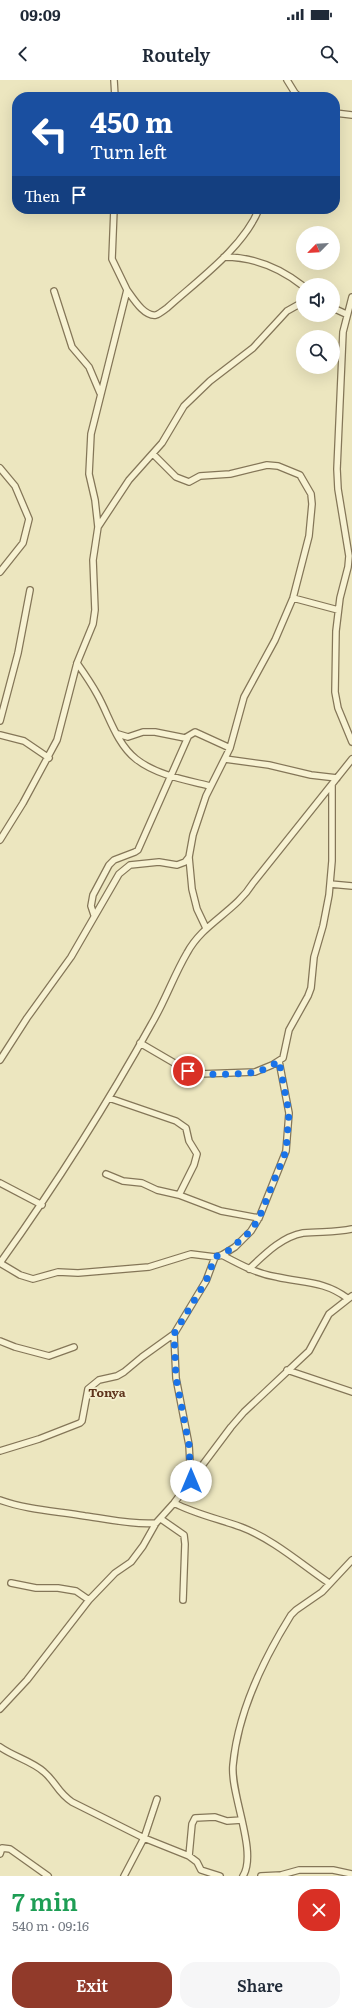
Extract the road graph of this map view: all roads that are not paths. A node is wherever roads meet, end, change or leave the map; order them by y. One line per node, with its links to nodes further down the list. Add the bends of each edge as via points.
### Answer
1 (114, 80): 3 (street)
2 (287, 80): 4 (street)
3 (115, 92)
4 (294, 92)
5 (340, 114): 6 (street)
6 (352, 115)
7 (114, 214): 11 (street, via 112,259)
8 (258, 214): 9 (street, via 245,234)
9 (224, 257): 10 (street, via 258,261 277,268); 11 (street, via 156,315 141,308)
10 (296, 281)
11 (127, 290): 17 (street)
12 (54, 291): 17 (street, via 72,347 89,366)
13 (352, 297): 16 (street)
14 (296, 306): 18 (street, via 184,406)
15 (340, 311): 16 (street)
16 (346, 314): 24 (street, via 342,332 338,489 349,556)
17 (100, 393): 20 (street, via 89,457 89,474)
18 (153, 454): 20 (street, via 128,480); 23 (street, via 176,477 189,482 200,476 230,474 267,465 278,466 300,475 311,494 312,519)
19 (0, 468): 21 (street, via 15,486 29,519 22,544)
20 (98, 527): 25 (street, via 93,560 93,624)
21 (0, 572)
22 (30, 590): 26 (street, via 18,653)
23 (293, 598): 24 (street); 31 (street, via 244,697)
24 (338, 610): 30 (street, via 335,692 338,708)
25 (77, 663): 28 (street, via 98,694); 32 (street, via 57,740)
26 (0, 721)
27 (0, 734): 32 (street, via 24,741)
28 (118, 734): 29 (street, via 128,737 143,732); 35 (street, via 137,759)
29 (188, 737): 31 (street, via 194,732); 35 (street)
30 (352, 742)
31 (230, 748): 33 (street)
32 (49, 758): 39 (street)
33 (225, 759): 36 (street); 38 (street)
34 (351, 764): 36 (street)
35 (172, 776): 38 (street); 43 (street, via 138,850 114,860 99,882 91,901)
36 (337, 778): 37 (street)
37 (333, 783): 41 (street); 44 (street, via 245,895 234,907)
38 (210, 786): 40 (street, via 193,835)
39 (0, 840)
40 (189, 857): 43 (street, via 182,864 147,863 126,867); 44 (street, via 192,889 197,909)
41 (330, 884): 42 (street); 47 (street, via 323,926 314,957 310,992 291,1024 286,1053)
42 (352, 886)
43 (94, 915): 46 (street, via 71,957 26,1018)
44 (206, 928): 45 (street, via 187,952)
45 (140, 1043): 47 (street, via 188,1071 198,1074 251,1073); 48 (street)
46 (0, 1060)
47 (279, 1061): 53 (street, via 289,1113 286,1151)
48 (109, 1098): 51 (street, via 176,1121 186,1128 189,1141 197,1154); 52 (street)
49 (106, 1174): 51 (street, via 123,1181 142,1183 157,1190)
50 (0, 1183): 52 (street)
51 (179, 1195): 53 (street, via 226,1212)
52 (42, 1205): 57 (street)
53 (259, 1218): 55 (street, via 242,1240)
54 (352, 1229): 58 (street, via 292,1236 275,1246)
55 (222, 1255): 56 (street); 58 (street)
56 (215, 1257): 57 (street, via 191,1254 149,1267 58,1272 33,1279 20,1275); 60 (street, via 206,1281)
57 (0, 1263)
58 (249, 1268): 59 (street, via 276,1277 336,1289)
59 (350, 1297): 63 (street, via 329,1314 309,1351)
60 (174, 1334): 65 (street, via 124,1372 99,1380 88,1389 80,1423); 66 (street, via 176,1378 189,1445)
61 (0, 1341): 62 (street, via 14,1348 49,1356)
62 (74, 1347)
63 (288, 1370): 64 (street); 66 (street, via 231,1427)
64 (352, 1392)
65 (0, 1451)
66 (191, 1481): 68 (street)
67 (0, 1500): 69 (street, via 24,1508 112,1521)
68 (174, 1503): 69 (street); 72 (street, via 189,1511 242,1527 277,1546)
69 (159, 1521): 73 (street, via 131,1562 115,1573); 74 (street, via 184,1535)
70 (352, 1560): 72 (street)
71 (11, 1583): 73 (street, via 76,1591)
72 (329, 1583): 78 (street, via 318,1596 291,1615 249,1698 238,1733 233,1767)
73 (89, 1600): 75 (street)
74 (183, 1600)
75 (0, 1709)
76 (0, 1747): 79 (street, via 43,1770 62,1796)
77 (157, 1799): 79 (street)
78 (242, 1820): 81 (street, via 195,1818 192,1824); 87 (street, via 247,1858)
79 (144, 1838): 81 (street); 85 (street)
80 (0, 1854): 84 (street, via 2,1848 10,1849)
81 (189, 1856): 82 (street, via 198,1862)
82 (201, 1873): 86 (street)
83 (350, 1875): 88 (street, via 333,1870 299,1870 281,1875)
84 (48, 1876)
85 (124, 1876)
86 (220, 1876)
87 (243, 1876)
88 (261, 1876)

